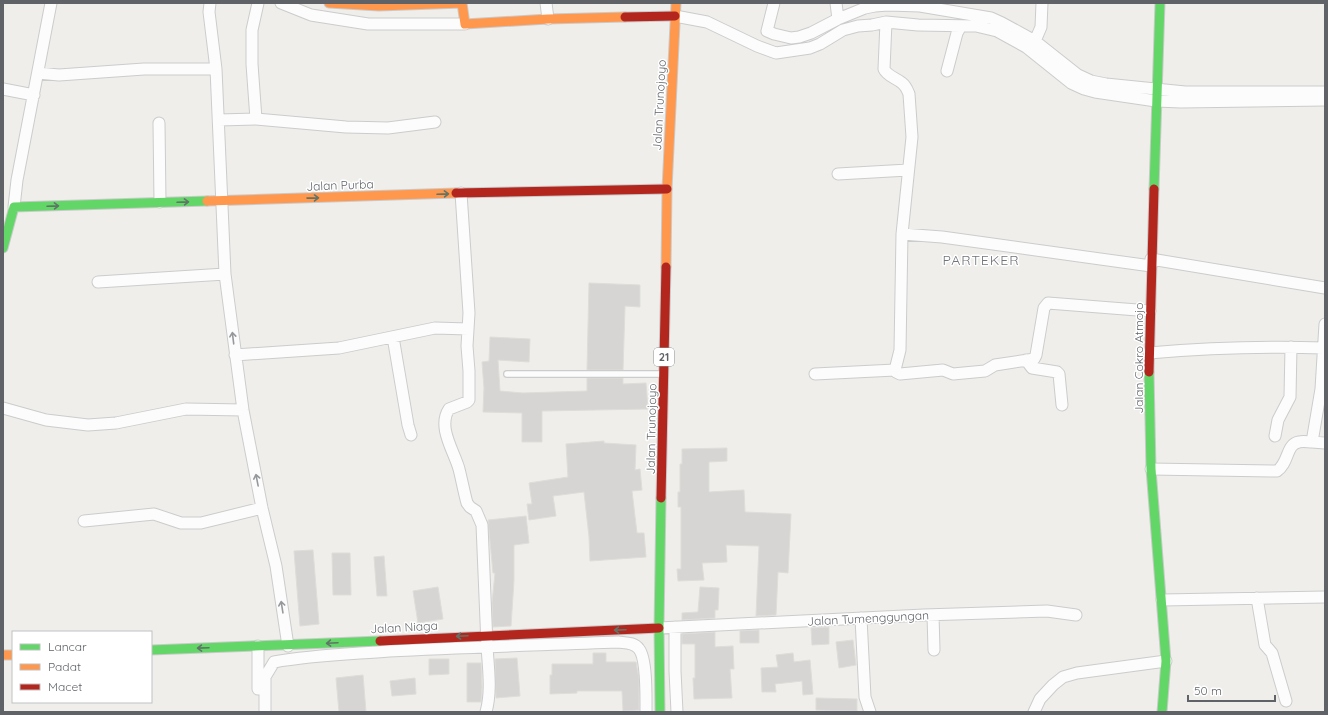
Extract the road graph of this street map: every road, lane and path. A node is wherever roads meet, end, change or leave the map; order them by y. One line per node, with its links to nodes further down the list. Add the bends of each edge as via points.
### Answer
1 (51, 3): 26 (street)
2 (210, 3): 24 (street)
3 (258, 3): 33 (street, via 252,30)
4 (281, 3): 13 (street, via 311,15 368,24)
5 (329, 3): 13 (main road, via 377,6)
6 (462, 3): 13 (main road); 19 (main road)
7 (546, 3): 16 (street)
8 (676, 3): 14 (main road, Jalan Trunojoyo / 21)
9 (774, 3): 20 (street)
10 (836, 3): 17 (street)
11 (1042, 3): 22 (street, via 1041,27)
12 (1160, 3): 30 (main road, Jalan Cokro Atmojo)
13 (424, 15): 19 (street)
14 (675, 16): 16 (main road); 23 (street, via 707,22); 39 (main road, Jalan Trunojoyo / 21)
15 (954, 18): 17 (street, via 920,6 882,5 865,8); 18 (street, via 918,25); 21 (street); 21 (street, via 990,18 1002,23); 25 (street, via 957,33)
16 (548, 19): 19 (main road)
17 (838, 19): 20 (street, via 798,37 791,38)
18 (886, 22): 23 (street, via 843,30 810,48 776,53); 37 (street, via 885,72 902,83 909,94 912,137)
19 (465, 24)
20 (767, 31): 23 (street)
21 (1020, 38): 22 (street); 30 (street, via 1026,48 1071,83 1084,89 1116,96)
22 (1034, 41): 30 (street, via 1078,75 1091,81)
23 (759, 47)
24 (216, 69): 26 (street); 34 (street)
25 (947, 71)
26 (38, 73): 29 (street)
27 (3, 89): 29 (street)
28 (1325, 92): 31 (street)
29 (34, 94): 43 (street)
30 (1157, 96): 31 (street); 46 (main road, Jalan Cokro Atmojo)
31 (1313, 96): 32 (street)
32 (1325, 100)
33 (256, 119): 34 (street); 35 (street, via 388,128)
34 (219, 120): 41 (street)
35 (435, 122)
36 (159, 123): 42 (street)
37 (908, 170): 38 (street); 44 (street)
38 (838, 174)
39 (667, 189): 40 (main road, Jalan Purba); 61 (main road, Jalan Trunojoyo / 21)
40 (461, 193): 41 (main road, Jalan Purba, one-way to 40); 52 (street)
41 (222, 200): 42 (main road, Jalan Purba, one-way to 41); 47 (street)
42 (160, 202): 43 (main road, Jalan Purba, one-way to 42)
43 (14, 207): 45 (main road)
44 (902, 234): 46 (street); 59 (street, via 900,350)
45 (3, 248)
46 (1151, 262): 49 (street); 50 (main road, Jalan Cokro Atmojo)
47 (225, 274): 48 (street); 57 (street, one-way to 47)
48 (98, 282)
49 (1325, 288)
50 (1150, 311): 56 (main road, Jalan Cokro Atmojo); 58 (street, via 1048,303 1044,308 1036,355 1034,359)
51 (1325, 324): 55 (street)
52 (468, 329): 53 (street, via 435,328); 81 (street, via 469,400 449,409 444,418 449,445 459,469 467,504 476,511 482,525)
53 (393, 337): 57 (street, via 339,348); 66 (street)
54 (1291, 347): 55 (street); 56 (street, via 1196,349); 67 (street, via 1290,397 1278,420)
55 (1324, 348): 68 (street, via 1321,389)
56 (1149, 353): 70 (main road, Jalan Cokro Atmojo)
57 (236, 354): 65 (street)
58 (1026, 360): 59 (street, via 995,365 985,371 953,374 943,370 900,374); 63 (street, via 1032,368 1059,374)
59 (895, 370): 62 (street)
60 (507, 374): 61 (lane)
61 (664, 374): 79 (main road, Jalan Trunojoyo / 21)
62 (815, 374)
63 (1062, 405)
64 (3, 408): 65 (street, via 46,420 88,425 116,423 186,409)
65 (243, 410): 71 (street, one-way to 65)
66 (411, 435)
67 (1274, 436)
68 (1312, 442): 69 (street); 70 (street, via 1294,444 1282,468 1277,471)
69 (1325, 442)
70 (1151, 469): 75 (main road, Jalan Cokro Atmojo)
71 (262, 508): 72 (street, via 192,524 154,514); 83 (street, one-way to 71, via 276,566)
72 (84, 520)
73 (1257, 598): 74 (street); 75 (street); 88 (street, via 1265,645 1272,653)
74 (1325, 599)
75 (1162, 600): 87 (main road, Jalan Cokro Atmojo)
76 (933, 615): 77 (street, Jalan Tumenggungan, via 1047,611); 78 (street, Jalan Tumenggungan); 86 (street)
77 (1076, 615)
78 (861, 618): 80 (street, Jalan Tumenggungan); 95 (street, via 865,697)
79 (659, 628): 80 (street, Jalan Tumenggungan); 81 (main road, Jalan Niaga, one-way to 81); 93 (main road, Jalan Trunojoyo / 21)
80 (675, 628): 94 (street)
81 (486, 635): 83 (main road, Jalan Niaga, one-way to 83); 84 (street)
82 (258, 646): 83 (main road, Jalan Niaga); 85 (main road, Jalan Niaga, one-way to 85); 89 (street)
83 (288, 646)
84 (487, 647): 90 (street, via 336,655 274,662 266,677); 91 (street, via 489,699); 92 (street, via 618,642 632,644 639,648 643,657)
85 (152, 650)
86 (934, 650)
87 (1166, 661): 96 (street, via 1063,677 1040,699); 97 (main road, Jalan Cokro Atmojo)
88 (1286, 701)
89 (258, 712)
90 (265, 712)
91 (486, 712)
92 (646, 712)
93 (660, 712)
94 (676, 712)
95 (870, 712)
96 (1034, 712)
97 (1162, 712)

